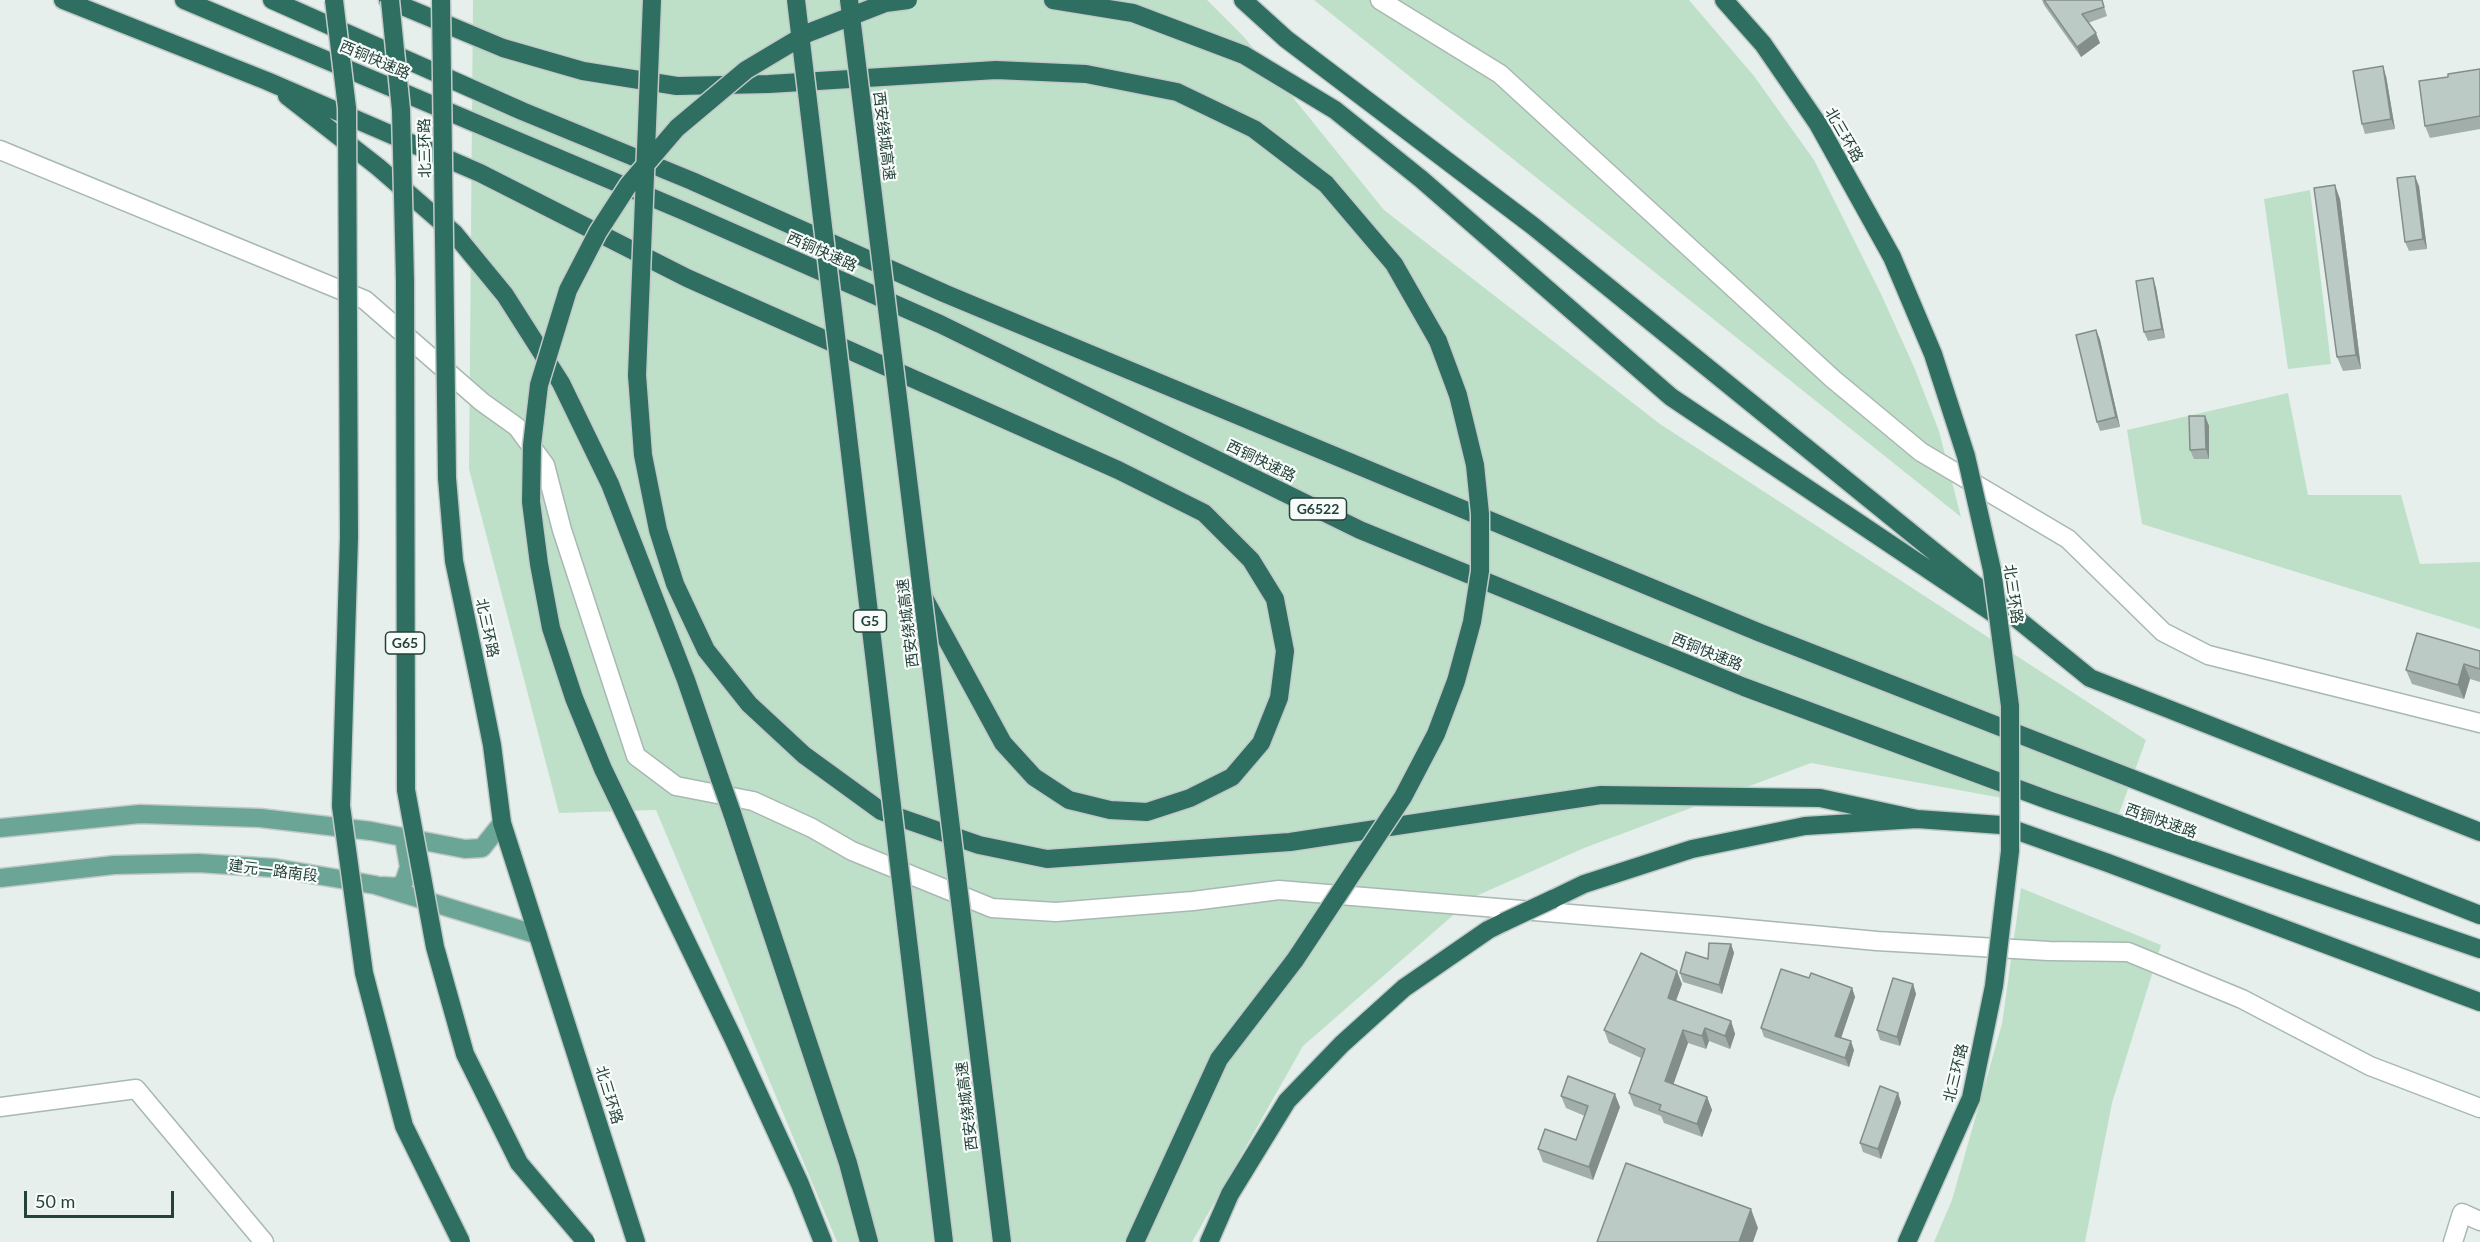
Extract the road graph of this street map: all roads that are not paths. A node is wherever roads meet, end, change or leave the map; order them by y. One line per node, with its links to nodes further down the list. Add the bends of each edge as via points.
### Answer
1 (63, 0): 15 (highway)
2 (184, 0): 29 (highway, 西铜快速路 / G6522, via 686,212 929,320 1360,530 1755,691 2048,800)
3 (272, 0): 27 (highway, 西铜快速路, via 946,294 1748,628)
4 (334, 0): 35 (highway, bridge, via 347,108 349,537 341,806 364,973 404,1126)
5 (389, 0): 36 (highway, G65, bridge, via 401,110 405,281 406,789 435,946 465,1054 519,1163); 42 (highway, bridge, via 503,48 583,71 677,86 996,70 1086,74 1177,92 1254,129 1326,184 1394,264 1438,341 1458,395 1475,465 1480,571 1472,622 1436,734 1409,787 1295,960 1219,1059)
6 (441, 0): 21 (highway, 北三环路, bridge, via 447,478 454,561 492,745)
7 (652, 0): 20 (highway, bridge, via 637,375 643,455 658,530 675,584 706,650 749,704 804,755 881,811 979,844 1047,859 1290,842 1601,795 1820,798)
8 (796, 0): 40 (highway, G5, bridge)
9 (849, 0): 17 (highway, 西安绕城高速, bridge)
10 (908, 0): 38 (highway, bridge, via 885,3 808,33 746,70 677,128 629,184 568,290 539,385 532,445 532,513 539,564 551,628 578,708 603,769 800,1184)
11 (1053, 0): 18 (highway, via 1133,13 1244,55 1335,110 1421,179 1671,397)
12 (1243, 0): 18 (highway, via 1286,39 1533,226)
13 (1380, 0): 19 (street, via 1500,74 1833,379 1921,452 2068,539 2163,632 2208,655)
14 (1724, 0): 44 (highway, 北三环路, bridge, via 1762,44 1818,123 1892,257 1933,354 1966,456 1992,570 2010,706 2010,851 1994,986 1971,1098)
15 (267, 81): 17 (highway, via 480,173 687,278 1118,470 1204,513 1251,560 1275,599 1284,651 1279,698 1261,743 1232,777 1190,798 1147,812 1110,810 1069,800 1034,777 1003,743); 39 (highway, bridge, via 378,167 454,233 505,295 561,383 610,484 686,680 848,1163)
16 (0, 150): 32 (street, via 365,300 482,402 517,427 545,465 562,530 636,756 676,786 753,801 812,828 852,852 992,909 1056,912 1279,890 1877,941 2128,952 2242,999 2370,1066)
17 (923, 596): 41 (highway, 西安绕城高速, bridge)
18 (2090, 678): 23 (highway)
19 (2480, 723)
20 (1917, 819): 30 (highway, via 2001,825); 43 (highway, bridge, via 1805,826 1692,849 1584,884 1488,930 1404,988 1341,1044 1287,1101 1230,1194)
21 (502, 823): 24 (main road, via 482,848 465,849); 28 (highway, 北三环路)
22 (0, 828): 24 (main road, via 140,814 260,818)
23 (2480, 832)
24 (404, 838): 26 (main road, via 409,867 404,882 397,886)
25 (0, 878): 26 (main road, 建元一路南段, via 114,865 198,862 274,868)
26 (375, 885): 28 (main road, 建元一路南段)
27 (2480, 915)
28 (538, 935): 37 (highway, 北三环路)
29 (2480, 950)
30 (2480, 1002)
31 (0, 1107): 34 (street, via 136,1089)
32 (2480, 1108)
33 (2480, 1221): 45 (street, via 2462,1213)
34 (264, 1242)
35 (461, 1242)
36 (586, 1242)
37 (636, 1242)
38 (823, 1242)
39 (869, 1242)
40 (944, 1242)
41 (1002, 1242)
42 (1135, 1242)
43 (1209, 1242)
44 (1907, 1242)
45 (2453, 1242)

